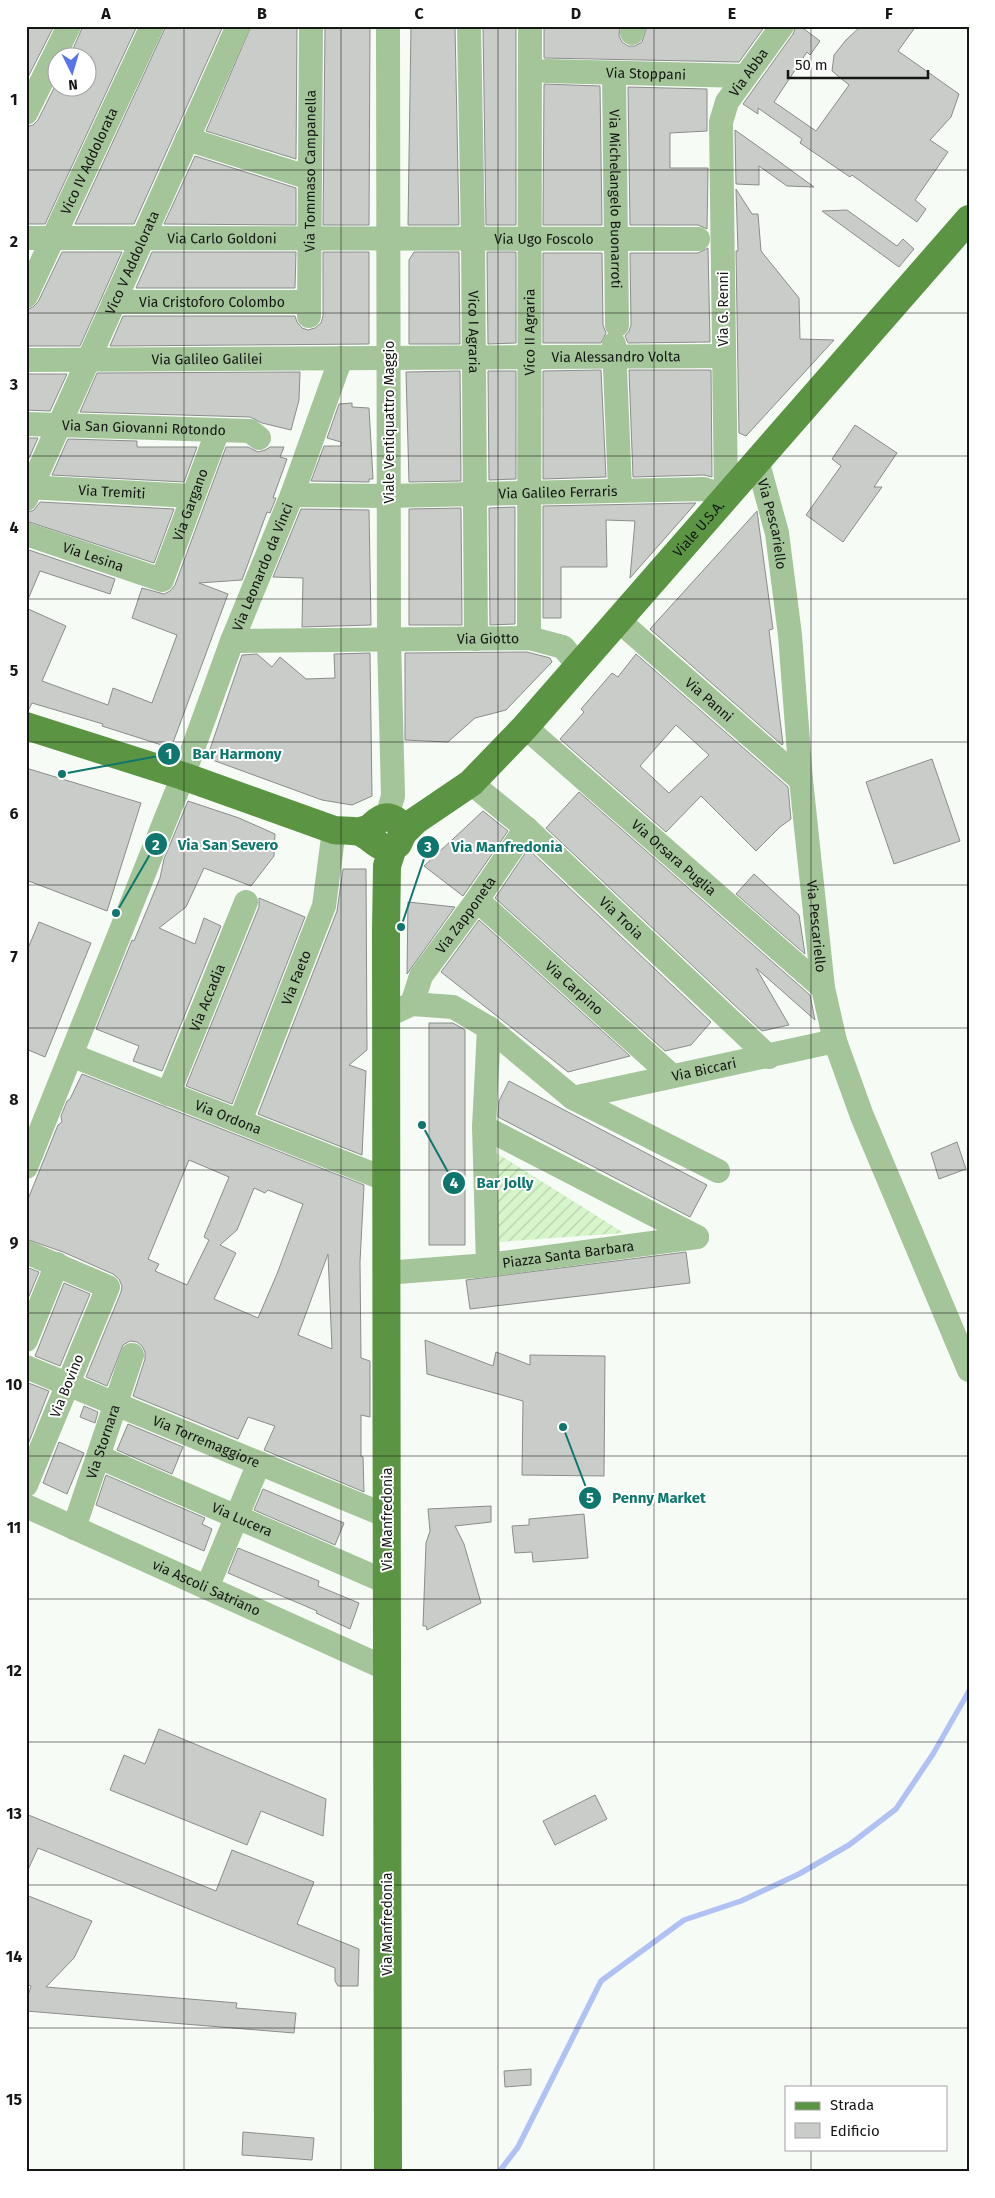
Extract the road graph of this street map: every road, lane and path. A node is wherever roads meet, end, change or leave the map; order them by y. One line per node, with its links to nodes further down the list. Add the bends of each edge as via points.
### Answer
1 (69, 26): 12 (street)
2 (152, 26): 18 (street, Vico IV Addolorata)
3 (238, 26): 14 (street, Vico V Addolorata)
4 (311, 26): 15 (street, Via Tommaso Campanella)
5 (388, 26): 21 (street, Viale Ventiquattro Maggio)
6 (468, 26): 22 (street, Vico I Agraria)
7 (530, 26): 23 (street, Vico II Agraria)
8 (782, 26): 11 (street, Via Abba)
9 (546, 71): 10 (street, Via Stoppani)
10 (614, 73): 11 (street, Via Stoppani); 24 (street, Via Michelangelo Buonarroti)
11 (745, 76): 13 (street, Via Abba, via 727,102)
12 (26, 113)
13 (721, 122): 30 (street, Via G. Renni)
14 (187, 139): 15 (street); 19 (street, Vico V Addolorata)
15 (310, 178): 20 (street, Via Tommaso Campanella)
16 (969, 219): 41 (main road, Viale U.S.A.)
17 (26, 238): 18 (street, Via Carlo Goldoni)
18 (54, 238): 19 (street, Via Carlo Goldoni); 26 (street, Vico IV Addolorata)
19 (143, 238): 20 (street, Via Carlo Goldoni); 27 (street, Vico V Addolorata)
20 (310, 238): 21 (street, Via Carlo Goldoni); 28 (street, Via Tommaso Campanella)
21 (389, 239): 22 (street, Via Ugo Foscolo); 31 (street, Viale Ventiquattro Maggio)
22 (473, 239): 23 (street, Via Ugo Foscolo); 32 (street, Vico I Agraria)
23 (528, 239): 24 (street, Via Ugo Foscolo); 33 (street, Vico II Agraria)
24 (617, 239): 25 (street, Via Ugo Foscolo); 29 (street, Via Michelangelo Buonarroti)
25 (698, 239)
26 (26, 296)
27 (114, 302): 28 (street, Via Cristoforo Colombo); 35 (street, Vico V Addolorata)
28 (309, 309)
29 (615, 342): 30 (street, Via Alessandro Volta); 33 (street, Via Alessandro Volta); 42 (street, Via Michelangelo Buonarroti)
30 (723, 356): 49 (street, Via G. Renni)
31 (389, 357): 32 (street, Via Alessandro Volta); 34 (street, Via Galileo Galilei); 48 (street, Viale Ventiquattro Maggio)
32 (473, 357): 33 (street, Via Alessandro Volta); 45 (street, Vico I Agraria)
33 (529, 357): 44 (street, Vico II Agraria)
34 (341, 358): 35 (street, Via Galileo Galilei); 47 (street, Via Leonardo da Vinci)
35 (88, 359): 36 (street, Via Galileo Galilei); 38 (street, Vico V Addolorata)
36 (26, 360)
37 (26, 424): 38 (street, Via San Giovanni Rotondo)
38 (60, 426): 39 (street, Via San Giovanni Rotondo); 43 (street, Vico V Addolorata)
39 (218, 430): 40 (street, Via San Giovanni Rotondo, via 250,431); 46 (street, Via Gargano)
40 (259, 438)
41 (758, 460): 49 (main road, Viale U.S.A.); 61 (street, Via Pescariello, via 778,542 790,634)
42 (620, 490): 44 (street, Via Galileo Ferraris); 49 (street, Via Galileo Ferraris, via 704,489)
43 (28, 491): 46 (street, Via Tremiti)
44 (530, 492): 45 (street, Via Galileo Ferraris); 53 (street, Vico II Agraria)
45 (474, 493): 48 (street, Via Galileo Ferraris); 54 (street, Vico I Agraria)
46 (192, 496): 51 (street, Via Gargano)
47 (292, 496): 48 (street, Via Galileo Ferraris); 56 (street, Via Leonardo da Vinci)
48 (388, 496): 55 (street, Viale Ventiquattro Maggio)
49 (726, 497): 52 (main road, Viale U.S.A.)
50 (26, 534): 51 (street, Via Lesina)
51 (162, 580)
52 (618, 620): 57 (main road, Viale U.S.A.); 61 (street, Via Panni)
53 (529, 638): 54 (street, Via Giotto); 57 (street, Via Giotto, via 563,647)
54 (476, 639): 55 (street, Via Giotto)
55 (389, 640): 56 (street, Via Giotto); 64 (street, Viale Ventiquattro Maggio, via 393,796)
56 (232, 641): 60 (street, Via Leonardo da Vinci)
57 (578, 665): 59 (main road, Viale U.S.A.)
58 (26, 726): 60 (main road)
59 (525, 727): 62 (main road, Viale U.S.A.); 67 (street, Via Orsara Puglia)
60 (183, 776): 64 (main road); 72 (street, Via Leonardo da Vinci)
61 (801, 780): 67 (street, Via Pescariello)
62 (471, 783): 63 (street, Via Troia); 64 (main road, Viale U.S.A.)
63 (526, 828): 65 (street, Via Zapponeta); 73 (street, Via Troia)
64 (382, 834): 69 (main road, Via Manfredonia); 77 (street, Via Faeto, via 324,906)
65 (477, 900): 68 (street, Via Zapponeta, via 421,976); 74 (street, Via Carpino)
66 (246, 902): 75 (street, Via Accadia)
67 (823, 988): 71 (street, Via Pescariello)
68 (412, 1004): 69 (street); 70 (street, via 452,1007)
69 (386, 1016): 81 (main road, Via Manfredonia)
70 (489, 1028): 76 (street); 78 (street, Piazza Santa Barbara)
71 (835, 1041): 73 (street, Via Biccari); 89 (street, Via Pescariello, via 862,1116)
72 (71, 1055): 75 (street, Via Ordona); 79 (street, Via Leonardo da Vinci)
73 (769, 1057): 74 (street, Via Biccari)
74 (672, 1076): 76 (street, Via Biccari)
75 (168, 1094): 77 (street, Via Ordona)
76 (573, 1098): 80 (street)
77 (240, 1121): 81 (street, Via Ordona)
78 (484, 1127): 84 (street, Piazza Santa Barbara); 84 (street, Piazza Santa Barbara, via 697,1237)
79 (26, 1167)
80 (718, 1171)
81 (385, 1179): 85 (main road, Via Manfredonia)
82 (26, 1252): 83 (street)
83 (57, 1264): 86 (street); 90 (street, Via Bovino, via 108,1287)
84 (488, 1265): 85 (street)
85 (385, 1273): 96 (main road, Via Manfredonia)
86 (26, 1340)
87 (132, 1355): 91 (street, Via Stornara)
88 (26, 1367): 90 (street, Via Torremaggiore)
89 (969, 1370)
90 (68, 1384): 91 (street, Via Torremaggiore); 94 (street, Via Bovino)
91 (115, 1404): 92 (street, Via Stornara); 93 (street, Via Torremaggiore)
92 (99, 1457): 97 (street, Via Lucera); 98 (street, Via Stornara)
93 (259, 1464): 96 (street, Via Torremaggiore); 97 (street)
94 (26, 1485)
95 (26, 1506): 98 (street, via Ascoli Satriano)
96 (387, 1516): 99 (main road, Via Manfredonia)
97 (237, 1517): 99 (street, Via Lucera); 100 (street)
98 (74, 1528): 100 (street, via Ascoli Satriano)
99 (386, 1582): 101 (main road, Via Manfredonia)
100 (207, 1588): 101 (street, via Ascoli Satriano)
101 (386, 1668): 102 (main road, Via Manfredonia)
102 (388, 2172)

